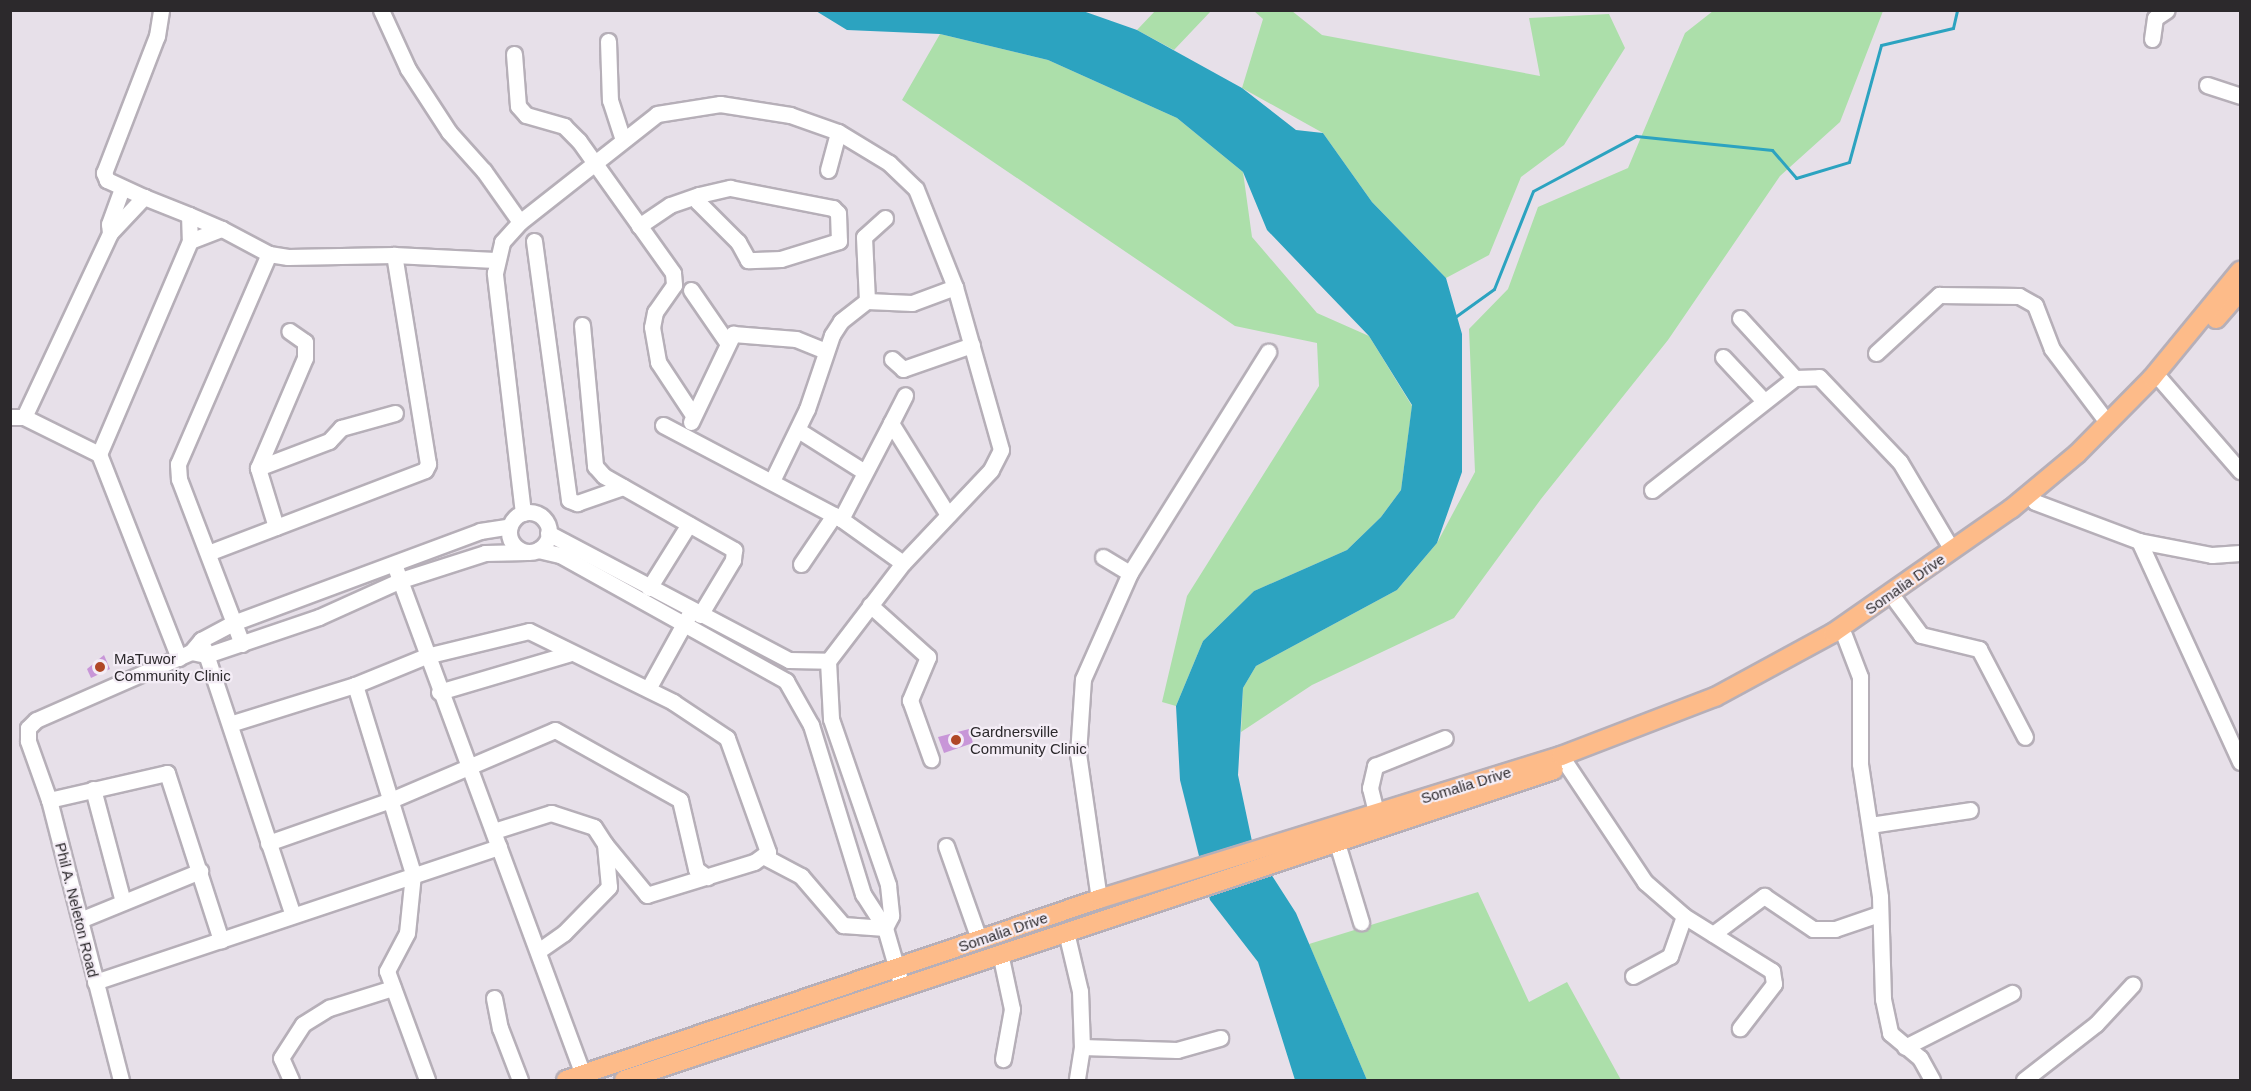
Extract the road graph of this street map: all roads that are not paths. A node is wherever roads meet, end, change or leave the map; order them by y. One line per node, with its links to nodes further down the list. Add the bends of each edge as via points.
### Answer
1 (161, 10): 13 (street, via 157,36 104,173)
2 (381, 10): 18 (street, via 408,69 449,132 484,171)
3 (2167, 10): 4 (street, via 2155,18)
4 (2152, 39)
5 (608, 41): 10 (street, via 610,100)
6 (514, 54): 11 (street, via 518,106 526,115 564,126)
7 (2208, 85): 8 (street)
8 (2241, 96)
9 (838, 132): 10 (street, via 790,115 720,104 657,114); 12 (street); 30 (street, via 880,157 916,189)
10 (623, 140): 11 (street)
11 (594, 165): 18 (street); 19 (street)
12 (828, 170)
13 (122, 189): 15 (street); 21 (street, via 109,224)
14 (699, 195): 19 (street, via 670,205); 25 (street, via 730,188 833,207 838,213); 25 (street, via 698,202 738,242 748,260 781,259)
15 (144, 197): 16 (street); 21 (street)
16 (189, 216): 20 (street); 23 (street)
17 (885, 218): 22 (street)
18 (520, 222): 28 (street, via 502,242)
19 (639, 226): 49 (street, via 673,273 674,285 655,312 652,327 657,362)
20 (222, 230): 23 (street); 26 (street)
21 (110, 233): 50 (street)
22 (864, 237): 25 (street); 33 (street)
23 (190, 241): 56 (street)
24 (534, 241): 61 (street, via 570,500 577,503)
25 (839, 241)
26 (269, 254): 27 (street); 74 (street, via 178,464 179,479)
27 (394, 255): 28 (street); 69 (street, via 428,464 415,474)
28 (495, 260): 64 (street)
29 (2241, 271): 51 (main road, Somalia Drive, via 2152,378)
30 (956, 287): 33 (street, via 912,303); 38 (street)
31 (691, 290): 37 (street)
32 (2241, 291): 45 (main road, Somalia Drive)
33 (867, 301): 39 (street, via 840,321)
34 (1740, 318): 44 (street)
35 (582, 325): 61 (street, via 595,466)
36 (289, 331): 57 (street, via 305,342 305,358)
37 (726, 341): 39 (street, via 742,332 796,339); 49 (street)
38 (972, 345): 43 (street, via 903,369); 65 (street, via 1001,450 991,470)
39 (826, 351): 54 (street)
40 (1268, 352): 80 (street)
41 (1876, 353): 51 (street, via 1939,294 2019,296 2035,305 2052,349)
42 (1723, 357): 47 (street)
43 (892, 359)
44 (1795, 378): 47 (street); 72 (street, via 1819,377 1830,383 1900,462)
45 (2161, 380): 59 (street); 63 (main road, Somalia Drive)
46 (905, 394): 52 (street)
47 (1764, 401): 62 (street)
48 (395, 412): 57 (street, via 341,428 329,441)
49 (693, 415): 55 (street)
50 (17, 417): 56 (street)
51 (2107, 422): 63 (main road, Somalia Drive)
52 (891, 423): 58 (street); 65 (street)
53 (663, 425): 55 (street)
54 (798, 430): 58 (street); 60 (street)
55 (686, 436): 60 (street)
56 (99, 454): 89 (street)
57 (258, 468): 69 (street)
58 (862, 471): 66 (street)
59 (2241, 471)
60 (772, 481): 66 (street)
61 (623, 487): 67 (street)
62 (1652, 490)
63 (2032, 497): 71 (street); 72 (main road, Somalia Drive); 83 (main road, Somalia Drive)
64 (523, 513): 68 (street); 70 (street, via 541,516)
65 (948, 514): 77 (street)
66 (837, 517): 77 (street); 79 (street)
67 (689, 524): 82 (street); 85 (street, via 734,550 733,560)
68 (510, 526): 73 (street, via 514,546); 78 (street, via 480,531)
69 (276, 527): 74 (street)
70 (548, 533): 73 (street); 82 (street)
71 (2139, 541): 75 (street, via 2212,555); 105 (street)
72 (1952, 550): 112 (main road, Somalia Drive, via 1833,633 1715,697 1634,731)
73 (532, 551): 81 (street, via 484,553); 85 (street, via 560,555)
74 (208, 553): 86 (street)
75 (2241, 553)
76 (1103, 557): 80 (street)
77 (903, 563): 84 (street)
78 (394, 564): 81 (street); 86 (street)
79 (801, 564)
80 (1130, 573): 126 (street, via 1083,679 1079,713 1085,816)
81 (401, 579): 88 (street, via 319,617); 92 (street)
82 (649, 588): 85 (street)
83 (1896, 601): 87 (main road, Somalia Drive); 102 (street, via 1921,635 1979,649 1990,662)
84 (870, 604): 94 (street); 104 (street, via 928,657 910,700)
85 (693, 616): 93 (street); 95 (street); 97 (street)
86 (233, 623): 88 (street); 89 (street)
87 (1844, 635): 107 (main road, Somalia Drive, via 1713,709); 113 (street, via 1860,677 1860,765)
88 (242, 644): 91 (street)
89 (190, 650): 91 (street); 109 (street, Phil A. Neleton Road, via 36,720 28,728 28,741)
90 (568, 654): 92 (street, via 529,631); 97 (street); 98 (street)
91 (207, 655): 100 (street)
92 (426, 657): 96 (street); 98 (street)
93 (789, 660): 94 (street); 95 (street)
94 (828, 661): 99 (street)
95 (786, 681): 101 (street)
96 (355, 685): 100 (street); 110 (street)
97 (648, 689): 122 (street, via 727,738 768,852)
98 (439, 692): 106 (street)
99 (831, 719): 101 (street); 115 (street)
100 (233, 723): 116 (street)
101 (811, 726): 119 (street)
102 (2025, 737)
103 (1445, 738): 112 (street, via 1375,766 1370,788)
104 (931, 759)
105 (2241, 762)
106 (468, 764): 110 (street); 114 (street); 125 (street, via 548,732 561,732 680,800 696,868)
107 (1567, 765): 117 (main road, Somalia Drive); 130 (street, via 1632,868)
108 (93, 789): 109 (street); 123 (street, via 168,773); 127 (street)
109 (49, 800): 131 (street, Phil A. Neleton Road)
110 (391, 800): 116 (street); 124 (street)
111 (1970, 810): 113 (street)
112 (1376, 812): 126 (main road, Somalia Drive)
113 (1870, 825): 128 (street)
114 (494, 831): 118 (street, via 551,813 594,827); 121 (street)
115 (869, 838): 119 (street); 133 (street, via 888,885 891,916)
116 (268, 843): 129 (street)
117 (1337, 843): 132 (street); 134 (main road, Somalia Drive)
118 (605, 844): 125 (street, via 647,895); 138 (street, via 609,886 564,933)
119 (847, 845): 133 (street, via 868,907)
120 (946, 846): 136 (street)
121 (499, 847): 124 (street); 138 (street)
122 (765, 857): 125 (street); 133 (street, via 801,876 843,926)
123 (200, 871): 127 (street); 137 (street)
124 (413, 874): 129 (street); 145 (street, via 407,933 388,960)
125 (707, 877)
126 (1099, 898): 136 (main road, Somalia Drive)
127 (123, 902): 131 (street)
128 (1879, 914): 135 (street, via 1835,928 1813,929 1764,896); 151 (street, via 1883,999 1890,1033)
129 (292, 915): 137 (street)
130 (1684, 916): 135 (street); 141 (street, via 1670,956)
131 (80, 920): 142 (street, Phil A. Neleton Road)
132 (1361, 922)
133 (885, 928): 140 (street)
134 (1066, 932): 139 (main road, Somalia Drive); 150 (street, via 1080,991)
135 (1713, 934): 148 (street, via 1766,966 1775,977)
136 (979, 939): 140 (main road, Somalia Drive)
137 (221, 940): 142 (street)
138 (540, 950): 153 (street)
139 (1000, 953): 144 (main road, Somalia Drive); 152 (street, via 1012,1009)
140 (897, 969): 144 (street); 153 (main road, Somalia Drive)
141 (1632, 976)
142 (95, 982): 154 (street, Phil A. Neleton Road)
143 (2133, 984): 161 (street, via 2096,1024)
144 (902, 987): 158 (main road, Somalia Drive)
145 (393, 988): 155 (street, via 329,1008 303,1024 281,1058); 156 (street)
146 (2012, 993): 151 (street)
147 (495, 998): 157 (street, via 500,1028)
148 (1740, 1028)
149 (1220, 1038): 150 (street, via 1177,1050)
150 (1082, 1047): 159 (street)
151 (1905, 1047): 160 (street, via 1920,1058)
152 (1003, 1059)
153 (578, 1078)
154 (121, 1080)
155 (291, 1080)
156 (427, 1080)
157 (520, 1080)
158 (624, 1080)
159 (1077, 1080)
160 (1932, 1080)
161 (2024, 1080)

